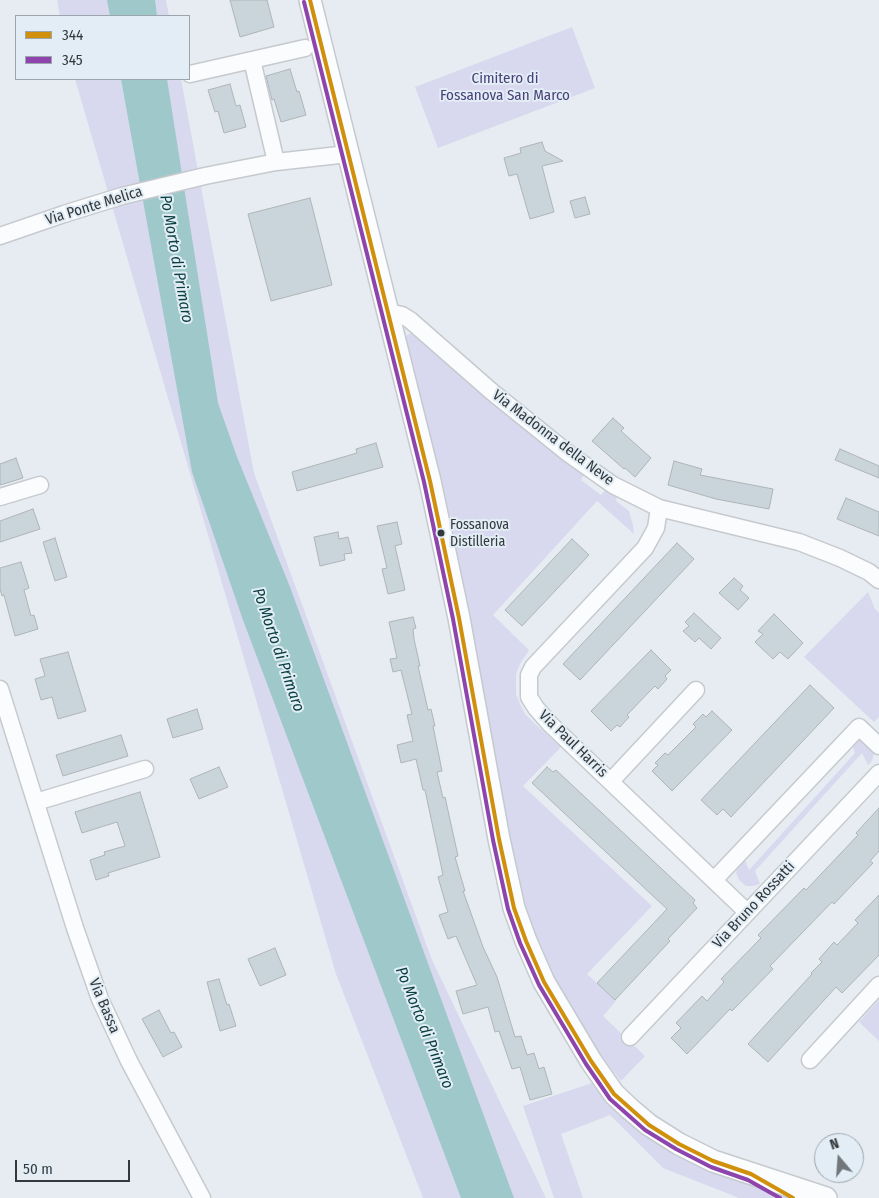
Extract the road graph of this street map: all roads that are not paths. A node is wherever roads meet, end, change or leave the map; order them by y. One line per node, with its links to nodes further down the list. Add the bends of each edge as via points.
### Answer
1 (310, 0): 5 (main road)
2 (305, 48): 3 (street)
3 (252, 60): 4 (street); 6 (street)
4 (190, 74)
5 (348, 154): 6 (street, Via Ponte Melica); 8 (main road)
6 (276, 162): 7 (street, Via Ponte Melica, via 122,196)
7 (0, 236)
8 (388, 312): 11 (street, Via Madonna della Neve, via 410,320 491,391 592,471); 25 (main road, via 432,490 459,618 500,848 514,908 526,941 544,982 590,1062 614,1094 649,1125 680,1144 713,1161)
9 (40, 484): 10 (street)
10 (0, 498)
11 (659, 508): 12 (street, Via Madonna della Neve, via 799,542 840,558); 18 (street, Via Paul Harris, via 656,528 645,548 546,651 529,675 530,696 536,708)
12 (879, 580)
13 (0, 689): 19 (street, Via Bassa)
14 (696, 690): 18 (street)
15 (879, 746): 20 (street, via 859,726)
16 (145, 769): 19 (street)
17 (879, 772): 21 (street, Via Bruno Rossatti)
18 (611, 781): 20 (street, Via Paul Harris)
19 (36, 802): 26 (street, Via Bassa, via 100,999)
20 (714, 880): 21 (street, Via Paul Harris)
21 (747, 912): 23 (street, Via Bruno Rossatti)
22 (879, 985): 24 (street)
23 (630, 1038)
24 (810, 1060)
25 (751, 1174): 27 (main road); 28 (main road)
26 (202, 1198)
27 (793, 1198)
28 (826, 1198)

